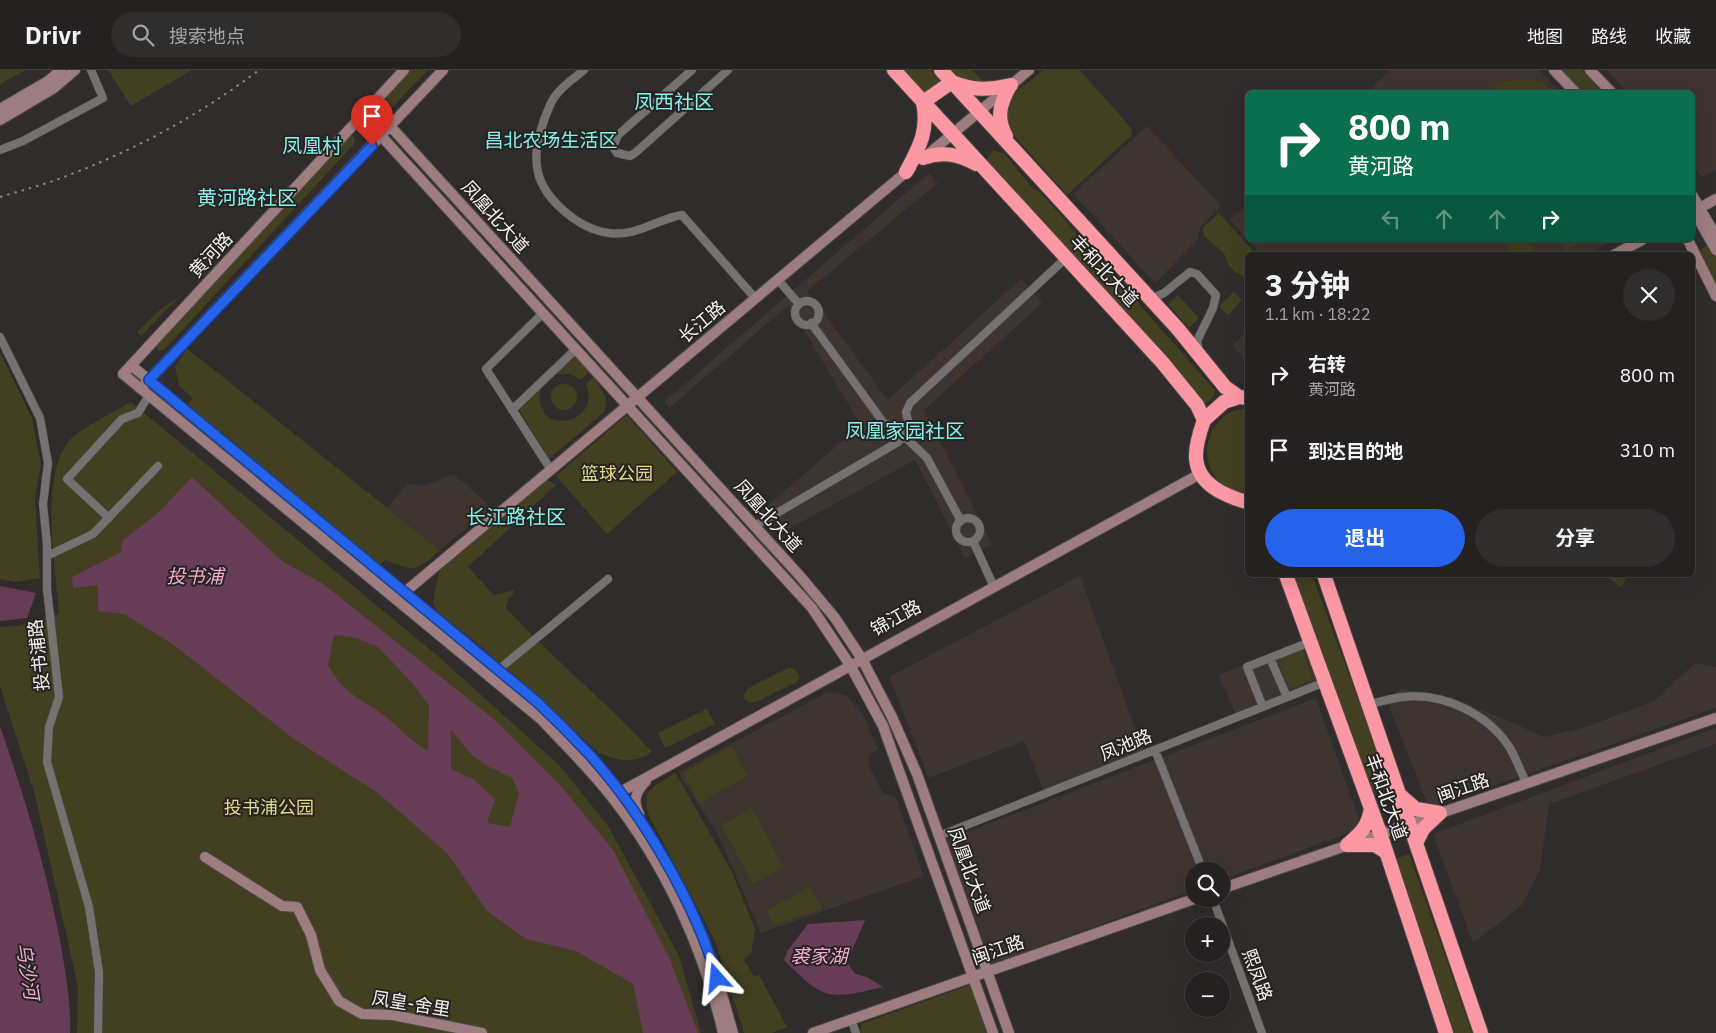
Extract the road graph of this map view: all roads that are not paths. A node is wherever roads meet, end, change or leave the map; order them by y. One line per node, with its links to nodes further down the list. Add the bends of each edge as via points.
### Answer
1 (61, 70): 20 (main road)
2 (75, 70): 23 (main road, via 54,88)
3 (92, 70): 28 (street, via 103,98)
4 (404, 70): 19 (main road, 黄河路)
5 (443, 70): 24 (main road)
6 (584, 70): 43 (street, via 552,101 541,131 537,167 554,199 572,216 607,233 625,234 682,214)
7 (692, 70): 8 (street, via 618,135 613,146 617,153 630,156 635,153)
8 (728, 70)
9 (894, 70): 18 (highway, 丰和北大道)
10 (941, 70): 14 (highway, 丰和北大道)
11 (1029, 70): 15 (main road, 长江路)
12 (1554, 70): 16 (main road)
13 (1590, 70): 17 (main road)
14 (952, 82): 15 (highway, via 968,89 982,90); 18 (highway); 21 (highway, 丰和北大道)
15 (1010, 85): 21 (main road, 长江路); 27 (highway, via 999,116)
16 (1573, 90)
17 (1609, 90)
18 (923, 102): 25 (highway, 丰和北大道); 31 (highway, via 926,129 923,142)
19 (371, 105): 22 (main road, 黄河路); 24 (main road, 凤凰北大道)
20 (0, 109)
21 (976, 114): 25 (main road, 长江路); 27 (highway, 丰和北大道); 32 (highway, via 1034,183)
22 (362, 115): 26 (main road, 凤凰北大道); 51 (main road, 黄河路)
23 (0, 120)
24 (391, 126): 26 (main road); 54 (main road, 凤凰北大道)
25 (952, 134): 29 (main road, 长江路); 30 (highway, 丰和北大道)
26 (381, 136): 46 (main road, 凤凰北大道); 52 (main road)
27 (1012, 148): 32 (highway, 丰和北大道)
28 (0, 150)
29 (923, 158): 30 (highway, via 937,153 948,154 963,157); 31 (main road, 长江路)
30 (983, 168): 40 (highway, 丰和北大道)
31 (906, 172): 41 (main road, 长江路)
32 (1046, 184): 44 (highway, 丰和北大道)
33 (1716, 199): 34 (main road)
34 (1696, 210): 35 (main road); 37 (main road)
35 (1716, 236)
36 (1638, 242): 38 (main road)
37 (1716, 250)
38 (1620, 252)
39 (1695, 254): 42 (main road)
40 (1066, 258): 58 (highway, 丰和北大道, via 1162,362 1197,405); 59 (street, via 910,403 906,412 910,429)
41 (778, 280): 43 (main road, 长江路); 45 (street)
42 (1716, 296)
43 (755, 298): 54 (main road, 长江路)
44 (1151, 299): 50 (highway, 丰和北大道); 50 (street, via 1190,272 1197,274 1216,295 1196,341)
45 (799, 304): 47 (street, via 795,310 796,317 804,324); 47 (street, via 810,301 817,306 818,314)
46 (542, 314): 49 (main road, 凤凰北大道); 57 (street, via 486,369)
47 (811, 323): 59 (street, via 883,422)
48 (0, 337): 68 (street, 投书浦路, via 40,418 48,463 43,504)
49 (575, 350): 56 (main road, 凤凰北大道); 57 (street)
50 (1201, 358): 55 (highway, 丰和北大道, via 1224,387)
51 (131, 365): 52 (main road); 53 (main road, 黄河路, via 123,374)
52 (149, 380): 53 (main road); 73 (main road)
53 (145, 392): 64 (street, via 138,413 122,419 67,479); 73 (main road)
54 (637, 397): 56 (main road, 长江路); 66 (main road, 凤凰北大道)
55 (1243, 397): 58 (highway, via 1224,402)
56 (626, 406): 61 (main road, 长江路); 77 (main road, 凤凰北大道, via 812,608)
57 (512, 410): 61 (street)
58 (1204, 420): 62 (highway, via 1195,456)
59 (904, 436): 65 (street, via 927,458); 66 (street)
60 (158, 466): 64 (street)
61 (551, 470): 73 (main road, 长江路)
62 (1200, 474): 63 (highway, via 1227,496); 72 (main road, 锦江路)
63 (1245, 502)
64 (110, 518): 68 (street, via 93,534)
65 (961, 521): 67 (street, via 957,531 959,538); 67 (street, via 972,519 978,524 980,532)
66 (755, 526): 75 (main road, 凤凰北大道, via 829,610)
67 (973, 541): 72 (street)
68 (47, 556): 106 (street, 投书浦路, via 46,589 59,697 49,727 47,762 89,907 99,972)
69 (1287, 577): 74 (highway, 丰和北大道)
70 (1325, 577): 81 (highway, 丰和北大道)
71 (608, 579): 78 (street)
72 (994, 587): 75 (main road, 锦江路)
73 (400, 596): 78 (main road); 87 (main road, via 542,720)
74 (1310, 642): 76 (street); 79 (highway, 丰和北大道)
75 (862, 658): 77 (main road, 锦江路); 94 (main road, 凤凰北大道, via 917,774)
76 (1270, 658): 80 (street); 82 (street, via 1247,667)
77 (850, 665): 85 (main road, 锦江路); 104 (main road, 凤凰北大道, via 883,726)
78 (498, 670): 87 (main road, via 537,702 588,753)
79 (1325, 682): 80 (street, 凤池路); 89 (highway, 丰和北大道)
80 (1286, 697): 82 (street, 凤池路)
81 (1369, 704): 86 (street, via 1421,697 1457,705 1491,726 1501,737 1510,748); 88 (highway, 丰和北大道)
82 (1263, 707): 84 (street, 凤池路)
83 (1716, 718): 86 (main road, 闽江路)
84 (1155, 750): 94 (street, 凤池路); 99 (street)
85 (655, 773): 87 (main road, 锦江路); 93 (main road, via 637,792 635,802)
86 (1526, 783): 90 (main road, 闽江路)
87 (616, 794): 93 (main road); 108 (main road, via 690,930)
88 (1400, 795): 90 (highway, via 1416,809); 91 (highway, 丰和北大道)
89 (1371, 808): 92 (highway, 丰和北大道); 96 (highway, via 1369,823)
90 (1440, 813): 91 (main road, 闽江路); 95 (highway, via 1423,829)
91 (1410, 823): 92 (main road, 闽江路); 95 (highway, 丰和北大道)
92 (1380, 833): 96 (main road, 闽江路); 97 (highway, 丰和北大道)
93 (649, 835): 109 (main road, via 680,888 712,960)
94 (939, 836): 103 (main road, 凤凰北大道)
95 (1416, 842): 116 (highway, 丰和北大道)
96 (1347, 845): 97 (highway, via 1375,845); 100 (main road, 闽江路)
97 (1386, 852): 115 (highway, 丰和北大道)
98 (205, 857): 107 (main road, 凤皇-舍里, via 282,906 297,908 311,935 320,970 339,1001 362,1014 393,1015)
99 (1199, 862)
100 (1230, 886)
101 (1185, 902): 103 (main road, 闽江路)
102 (1216, 907): 114 (street, 熙凤路)
103 (988, 971): 104 (main road, 闽江路); 113 (main road, 凤凰北大道)
104 (974, 976): 105 (main road, 闽江路); 112 (main road, 凤凰北大道)
105 (851, 1019): 110 (main road, 闽江路); 111 (street)
106 (98, 1033)
107 (482, 1033)
108 (723, 1033)
109 (733, 1033)
110 (813, 1033)
111 (856, 1033)
112 (993, 1033)
113 (1009, 1033)
114 (1262, 1033)
115 (1446, 1033)
116 (1481, 1033)

